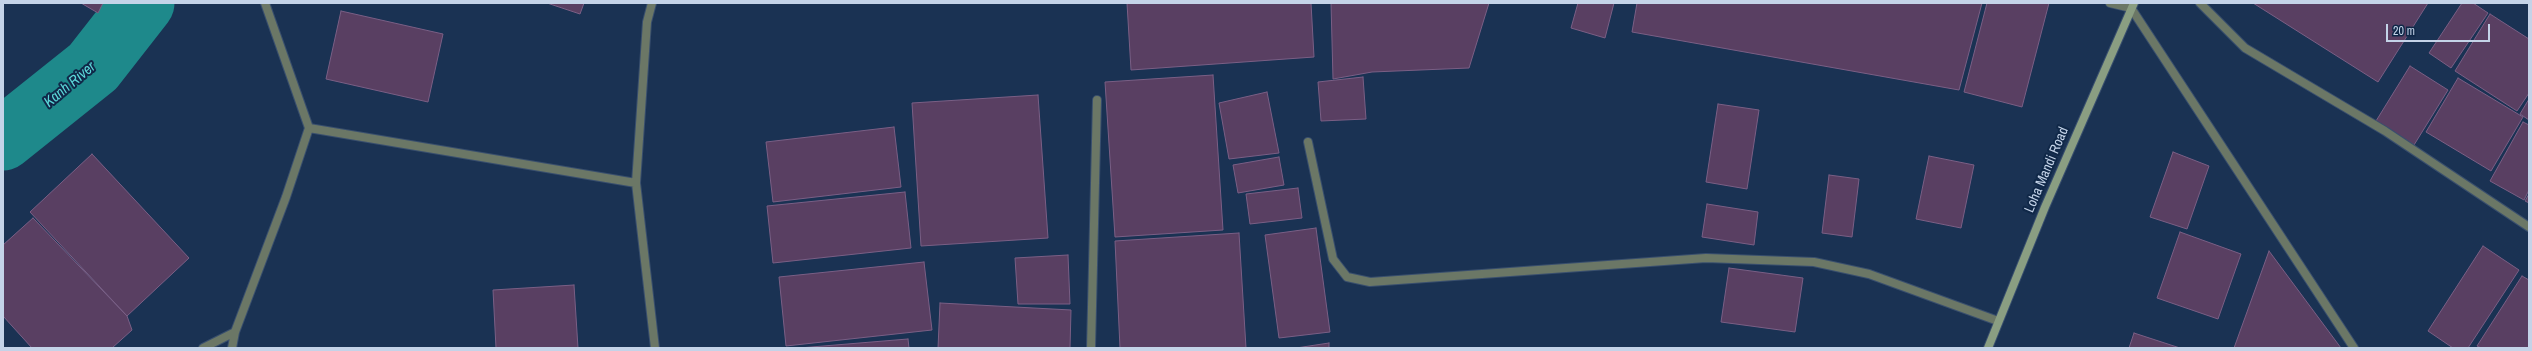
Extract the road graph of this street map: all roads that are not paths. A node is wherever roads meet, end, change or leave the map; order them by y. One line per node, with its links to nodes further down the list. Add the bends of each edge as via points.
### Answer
1 (264, 3): 7 (street)
2 (652, 3): 9 (street, via 647,22)
3 (2110, 3): 5 (street)
4 (2200, 3): 10 (street, via 2245,48 2385,131)
5 (2133, 6): 11 (street, Loha Mandi Road); 18 (street)
6 (1097, 100): 16 (street)
7 (309, 128): 9 (street); 12 (street)
8 (1308, 142): 11 (street, via 1333,259 1347,277 1370,282 1706,258 1814,262 1869,274)
9 (636, 183): 15 (street)
10 (2529, 226)
11 (1998, 321): 17 (street, Loha Mandi Road)
12 (235, 332): 13 (street); 14 (street)
13 (203, 348)
14 (232, 348)
15 (655, 348)
16 (1091, 348)
17 (1988, 348)
18 (2354, 348)

